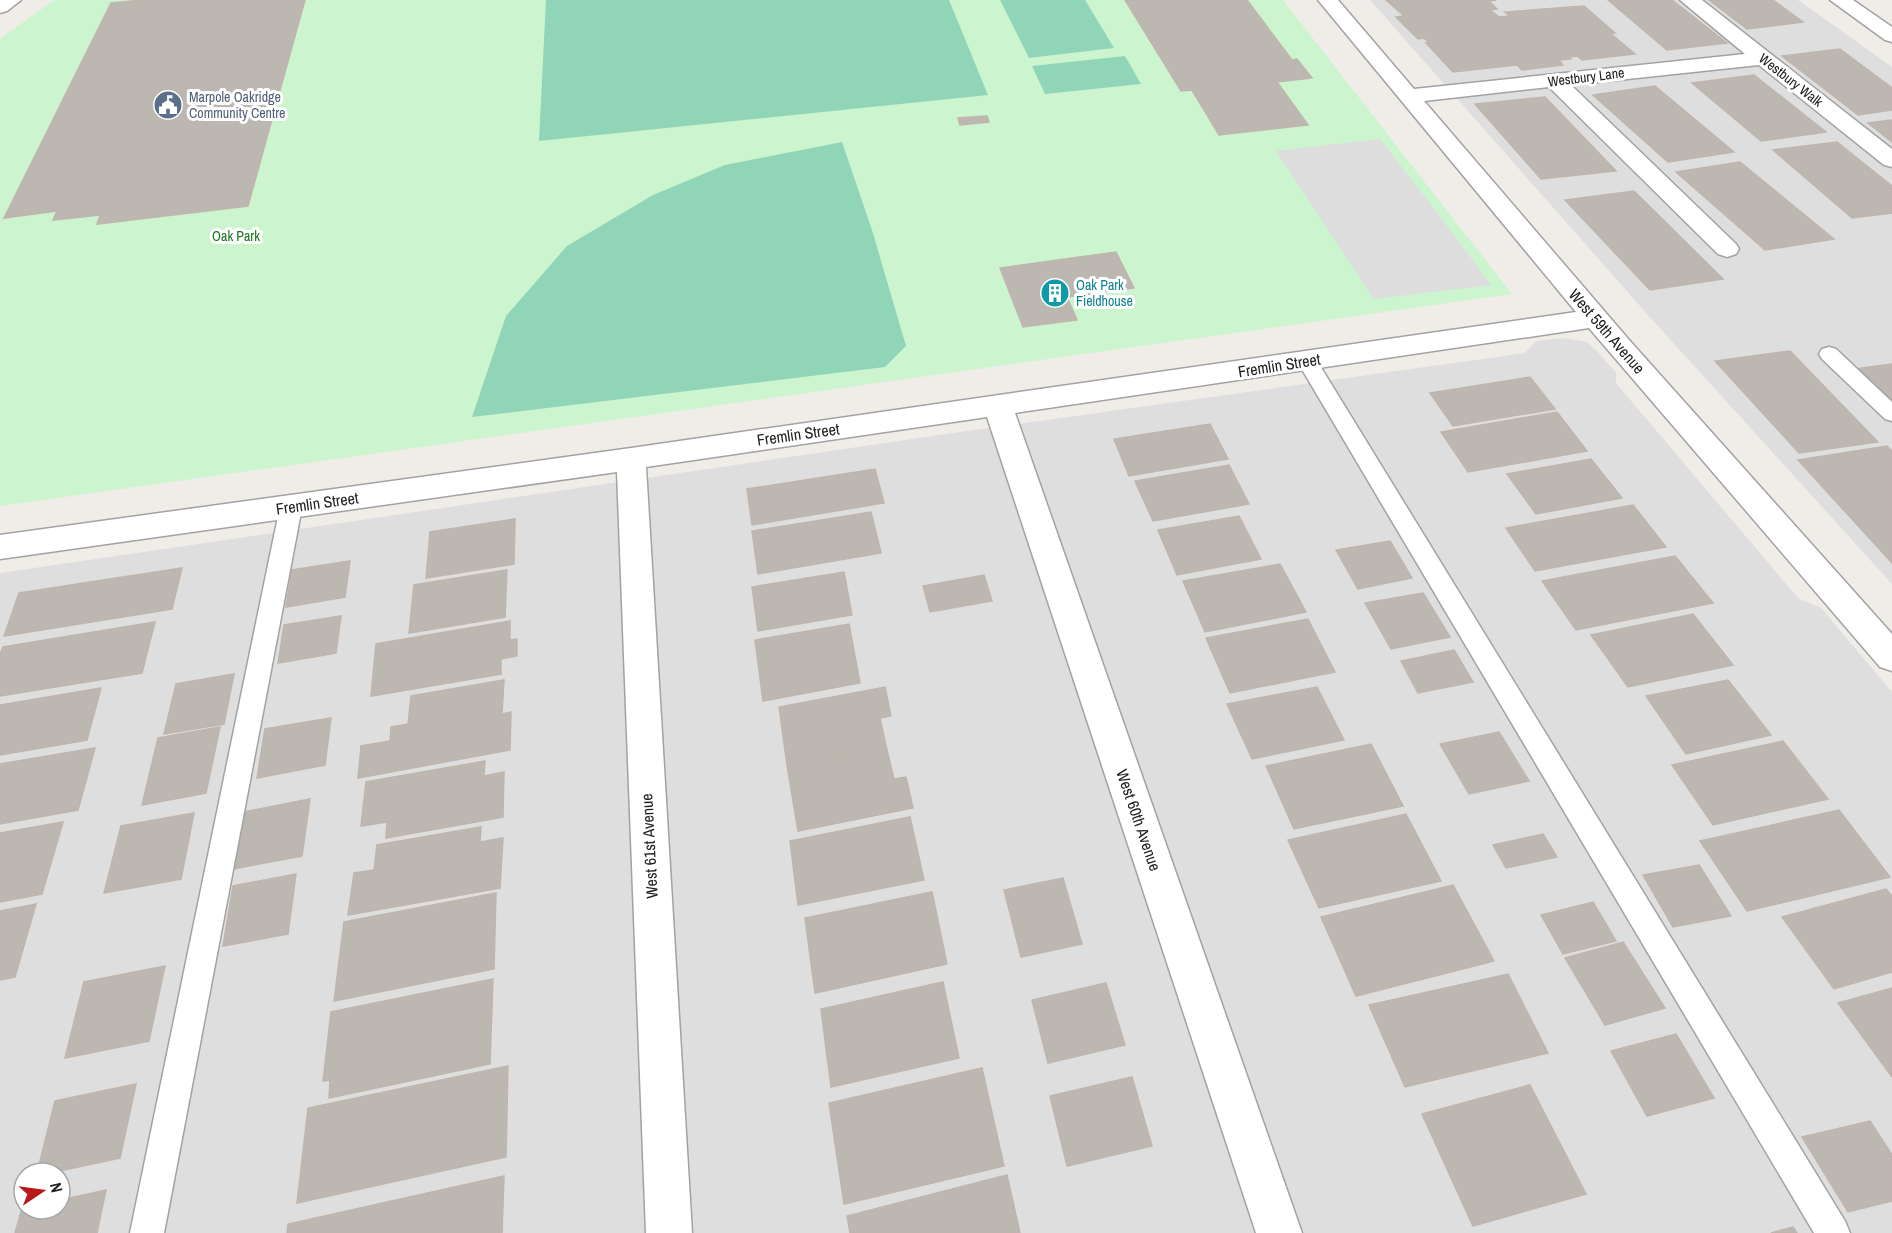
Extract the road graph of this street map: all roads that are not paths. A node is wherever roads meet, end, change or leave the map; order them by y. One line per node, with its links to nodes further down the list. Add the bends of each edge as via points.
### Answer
1 (11, 0): 5 (street)
2 (1328, 0): 9 (street, West 59th Avenue)
3 (1690, 0): 7 (street, Westbury Walk)
4 (1840, 0): 6 (street)
5 (0, 7)
6 (1892, 36)
7 (1763, 58): 8 (street, Westbury Lane); 10 (street, Westbury Walk)
8 (1554, 80): 9 (street, Westbury Lane); 11 (street)
9 (1409, 96): 12 (street, West 59th Avenue)
10 (1892, 160)
11 (1728, 249)
12 (1596, 318): 14 (street, Fremlin Street); 20 (street, West 59th Avenue)
13 (1829, 354): 16 (lane)
14 (1307, 361): 15 (street, Fremlin Street); 24 (lane)
15 (998, 406): 17 (street, Fremlin Street); 23 (street, West 60th Avenue)
16 (1892, 414)
17 (631, 459): 18 (street, Fremlin Street); 22 (street, West 61st Avenue)
18 (291, 507): 19 (street, Fremlin Street); 21 (lane)
19 (0, 547)
20 (1892, 657)
21 (147, 1233)
22 (669, 1233)
23 (1279, 1233)
24 (1833, 1233)

